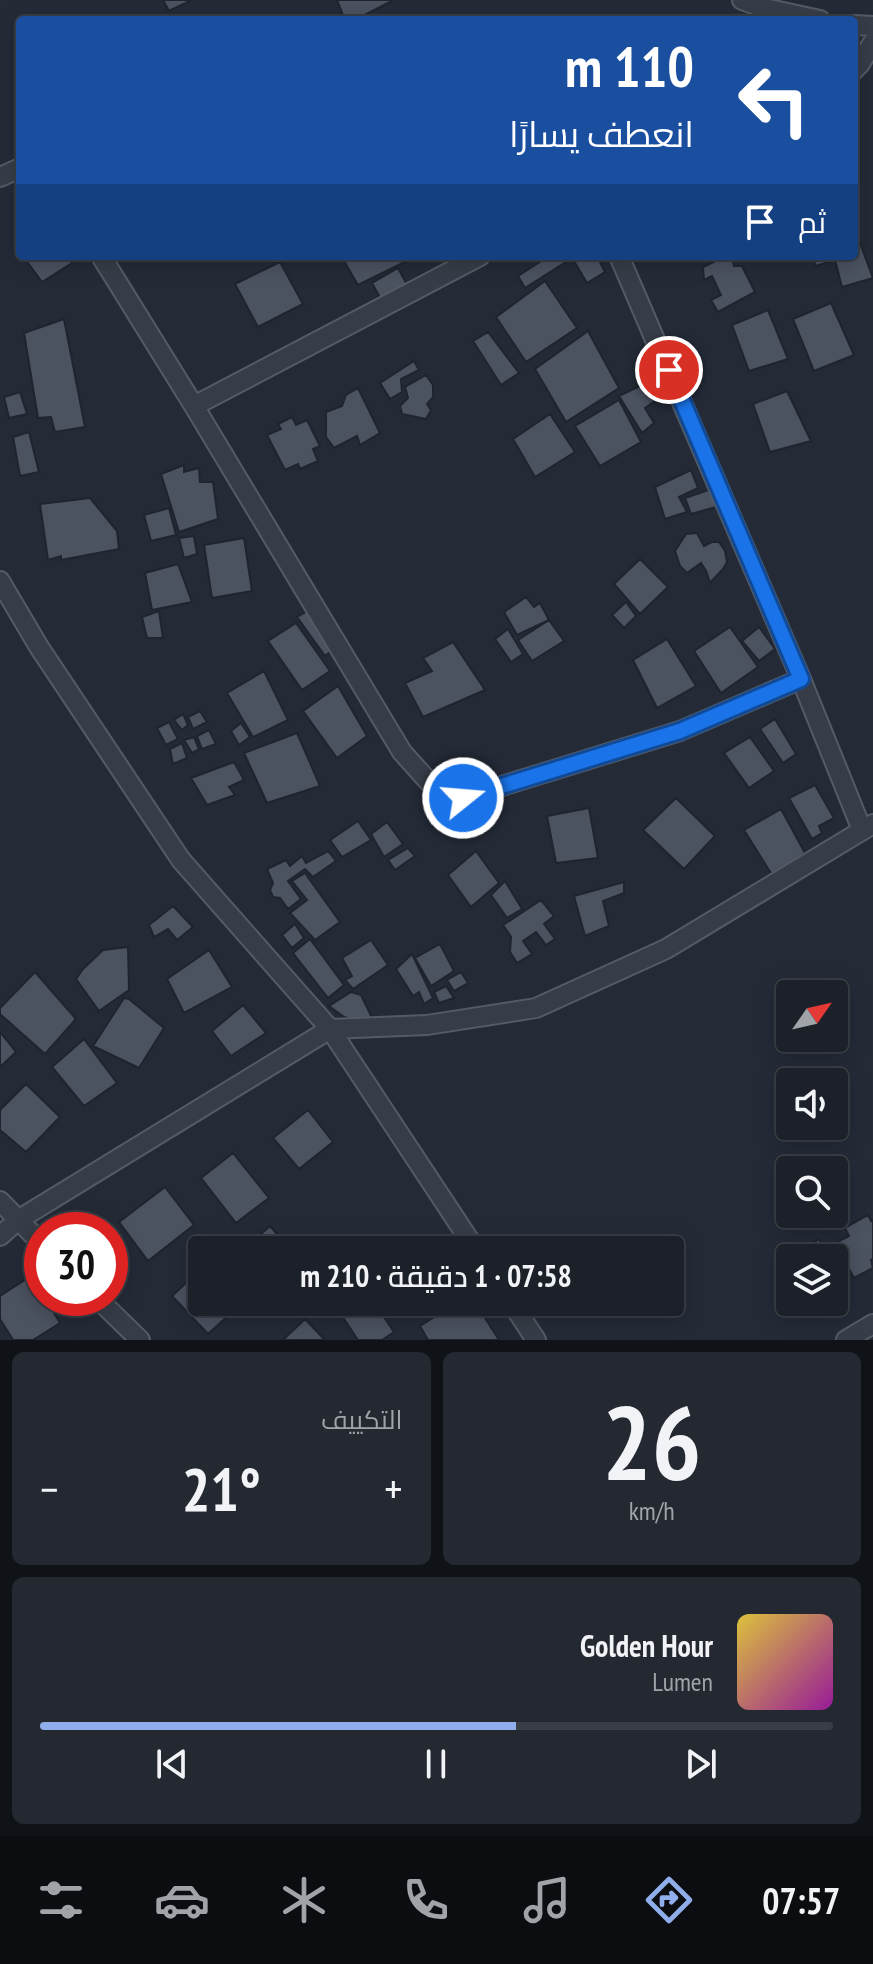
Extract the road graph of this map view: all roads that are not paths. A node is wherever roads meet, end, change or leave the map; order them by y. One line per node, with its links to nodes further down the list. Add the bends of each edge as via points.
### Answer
1 (742, 0): 2 (street)
2 (801, 16)
3 (873, 42): 4 (street)
4 (858, 66)
5 (103, 260): 8 (street)
6 (472, 260): 8 (street)
7 (621, 260): 10 (street)
8 (194, 406): 10 (street, via 386,727 437,791 463,798 477,794 680,731)
9 (0, 581): 12 (street, via 181,860)
10 (801, 679): 11 (street)
11 (867, 827): 12 (street, via 666,949 536,1008 427,1025)
12 (330, 1029): 14 (street); 17 (street)
13 (0, 1201): 14 (street)
14 (18, 1220): 15 (street); 16 (street)
15 (24, 1226)
16 (0, 1236)
17 (467, 1236)
18 (115, 1316): 21 (street)
19 (520, 1316): 22 (street)
20 (873, 1324): 23 (street)
21 (140, 1340)
22 (536, 1340)
23 (846, 1340)

